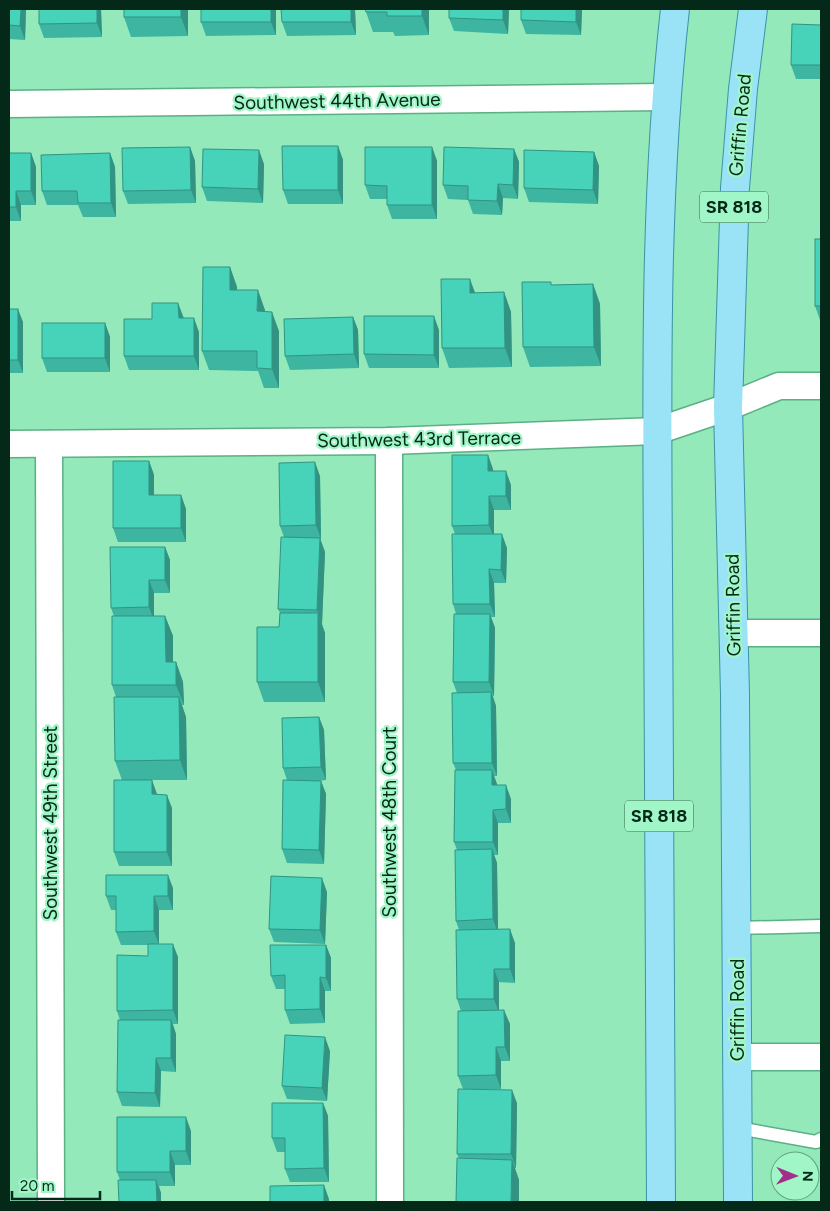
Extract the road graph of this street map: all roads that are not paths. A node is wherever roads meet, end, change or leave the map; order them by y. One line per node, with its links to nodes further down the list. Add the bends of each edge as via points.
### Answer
1 (676, 9): 3 (main road, SR 818)
2 (753, 9): 6 (main road, Griffin Road / SR 818, via 735,188)
3 (665, 97): 4 (street, Southwest 44th Avenue); 7 (main road, SR 818)
4 (9, 104)
5 (821, 386): 6 (street, Southwest 43rd Terrace, via 779,386)
6 (728, 407): 7 (street, Southwest 43rd Terrace); 11 (main road, Griffin Road / SR 818)
7 (657, 430): 8 (street, Southwest 43rd Terrace); 21 (main road, SR 818)
8 (389, 441): 10 (street, Southwest 43rd Terrace); 20 (street, Southwest 48th Court)
9 (9, 444): 10 (street, Southwest 43rd Terrace)
10 (49, 444): 19 (street, Southwest 49th Street)
11 (734, 633): 12 (street); 14 (main road, Griffin Road / SR 818)
12 (821, 633)
13 (821, 926): 14 (lane)
14 (737, 928): 15 (main road, Griffin Road / SR 818)
15 (737, 1057): 16 (street); 17 (main road, Griffin Road / SR 818)
16 (821, 1058)
17 (738, 1128): 18 (lane, via 816,1142); 22 (main road, Griffin Road / SR 818)
18 (821, 1139)
19 (51, 1202)
20 (390, 1202)
21 (661, 1202)
22 (738, 1202)

